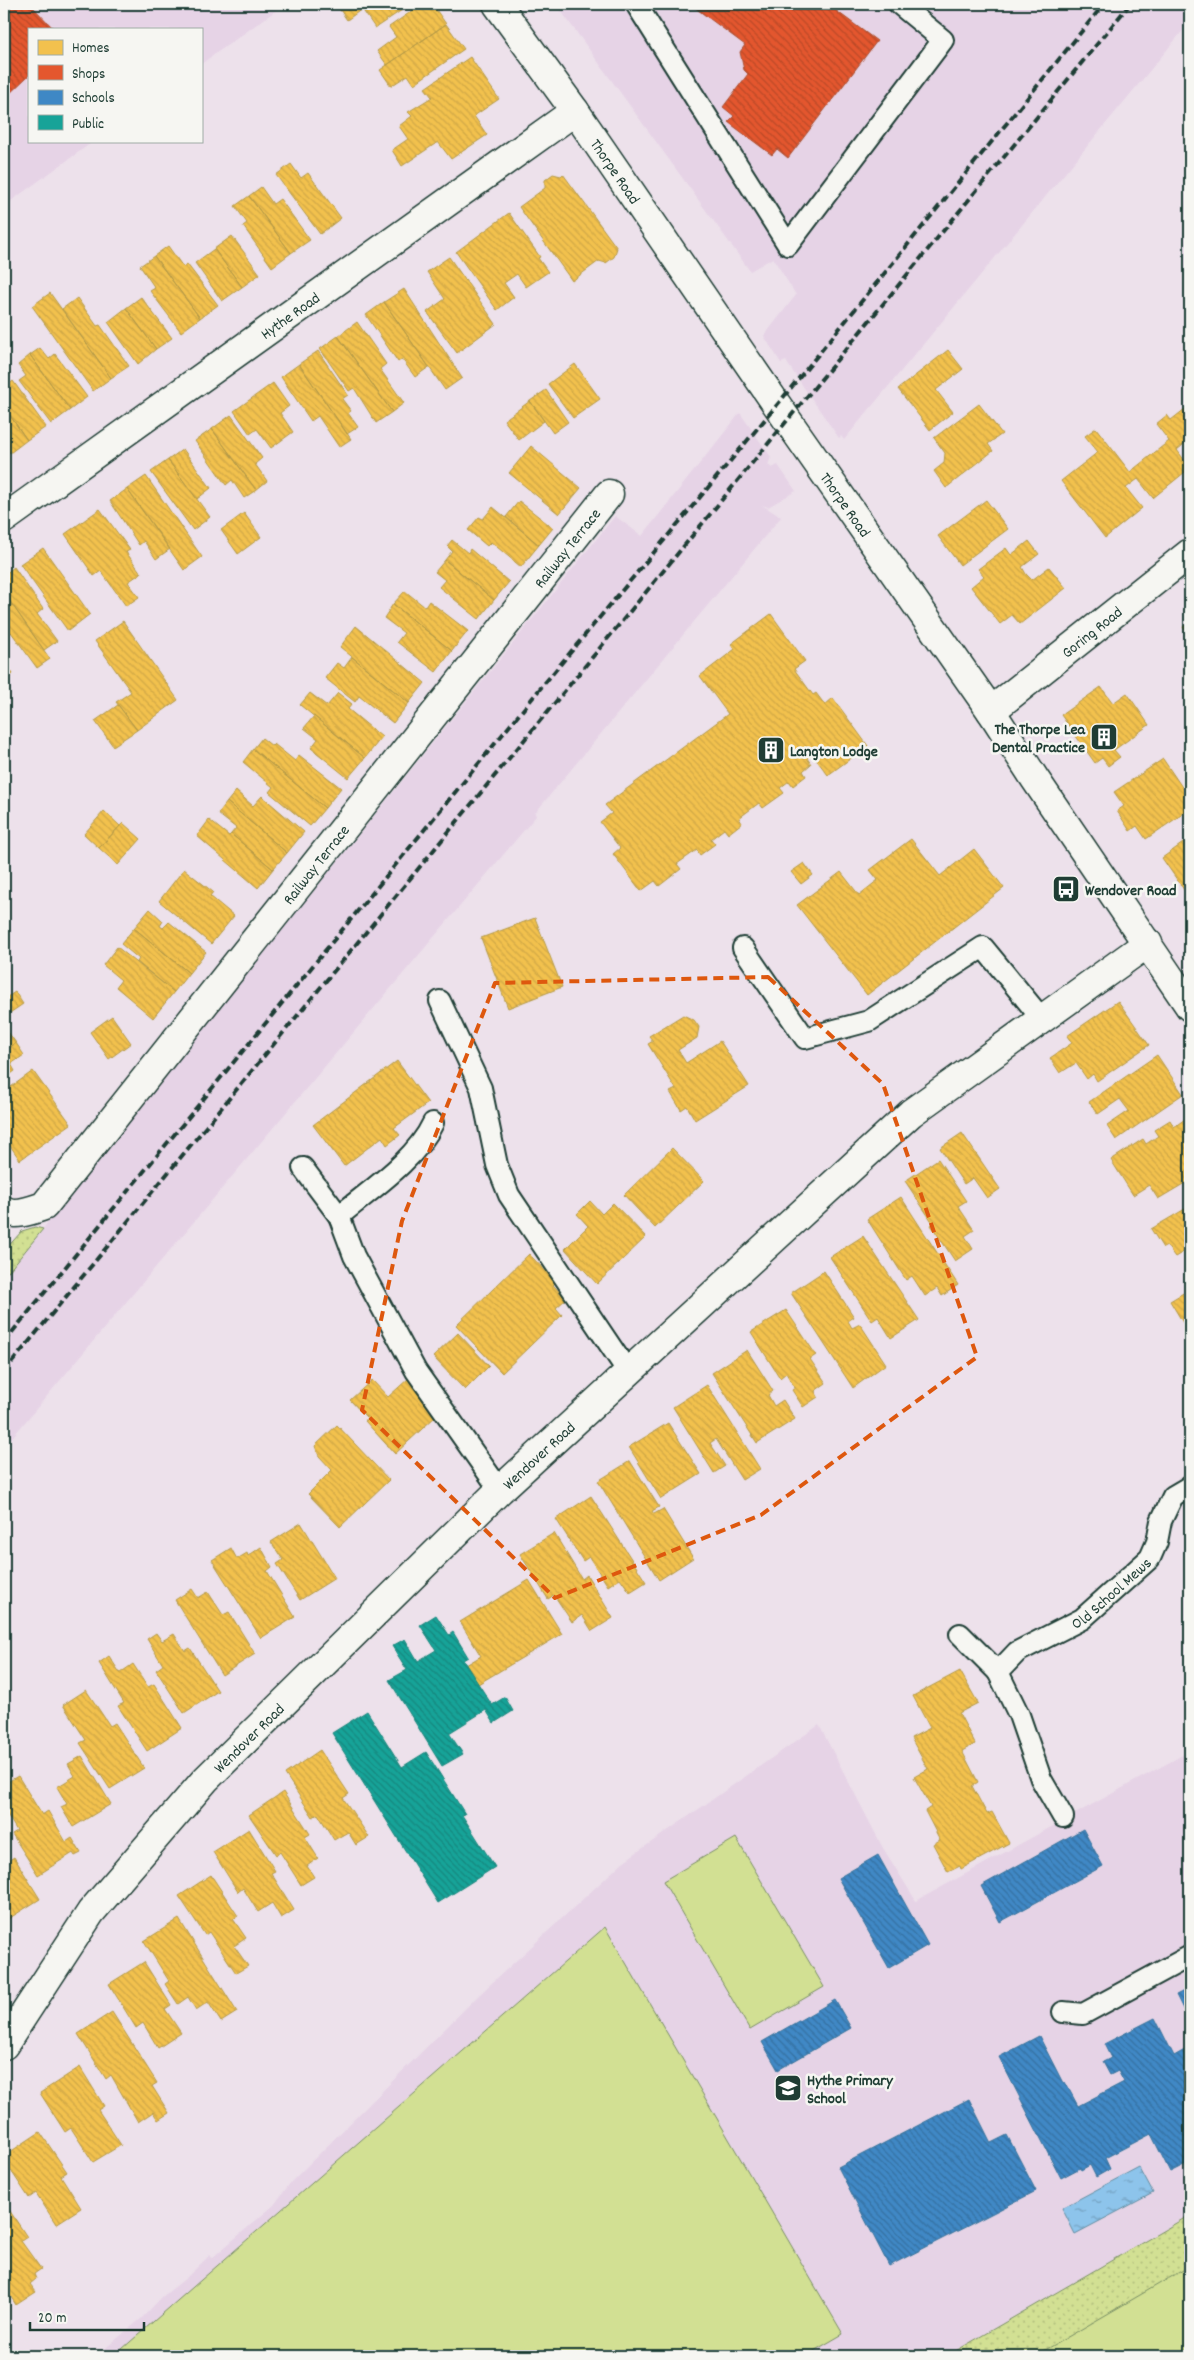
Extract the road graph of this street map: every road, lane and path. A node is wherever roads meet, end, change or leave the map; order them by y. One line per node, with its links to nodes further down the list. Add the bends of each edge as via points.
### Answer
1 (497, 4): 4 (street, Thorpe Road)
2 (636, 4): 3 (lane, via 788,245 943,40)
3 (899, 4)
4 (575, 110): 6 (street, Hythe Road); 8 (street, Thorpe Road)
5 (609, 494): 16 (street, Railway Terrace, via 44,1206 27,1212)
6 (4, 519)
7 (1190, 553): 8 (street, Goring Road)
8 (991, 711): 9 (street, Thorpe Road)
9 (1148, 943): 12 (street, Thorpe Road); 13 (street, Wendover Road)
10 (743, 948): 13 (lane, via 805,1038 869,1021 982,947)
11 (440, 1001): 18 (lane, via 481,1088 497,1166 509,1195)
12 (1190, 1007)
13 (1042, 1019): 18 (street, Wendover Road, via 911,1112)
14 (433, 1123): 17 (lane, via 426,1138 412,1154)
15 (302, 1168): 17 (lane)
16 (6, 1211)
17 (338, 1216): 20 (lane, via 354,1256 416,1371)
18 (628, 1372): 20 (street, Wendover Road)
19 (1190, 1486): 22 (lane, Old School Mews, via 1173,1496 1161,1521 1150,1558 1082,1619 1017,1652)
20 (500, 1490): 26 (street, Wendover Road, via 205,1780 92,1912)
21 (960, 1634): 22 (lane)
22 (998, 1672): 23 (lane, via 1019,1715 1041,1779)
23 (1063, 1817)
24 (1190, 1956): 25 (lane, via 1083,2014)
25 (1063, 2012)
26 (4, 2044)

